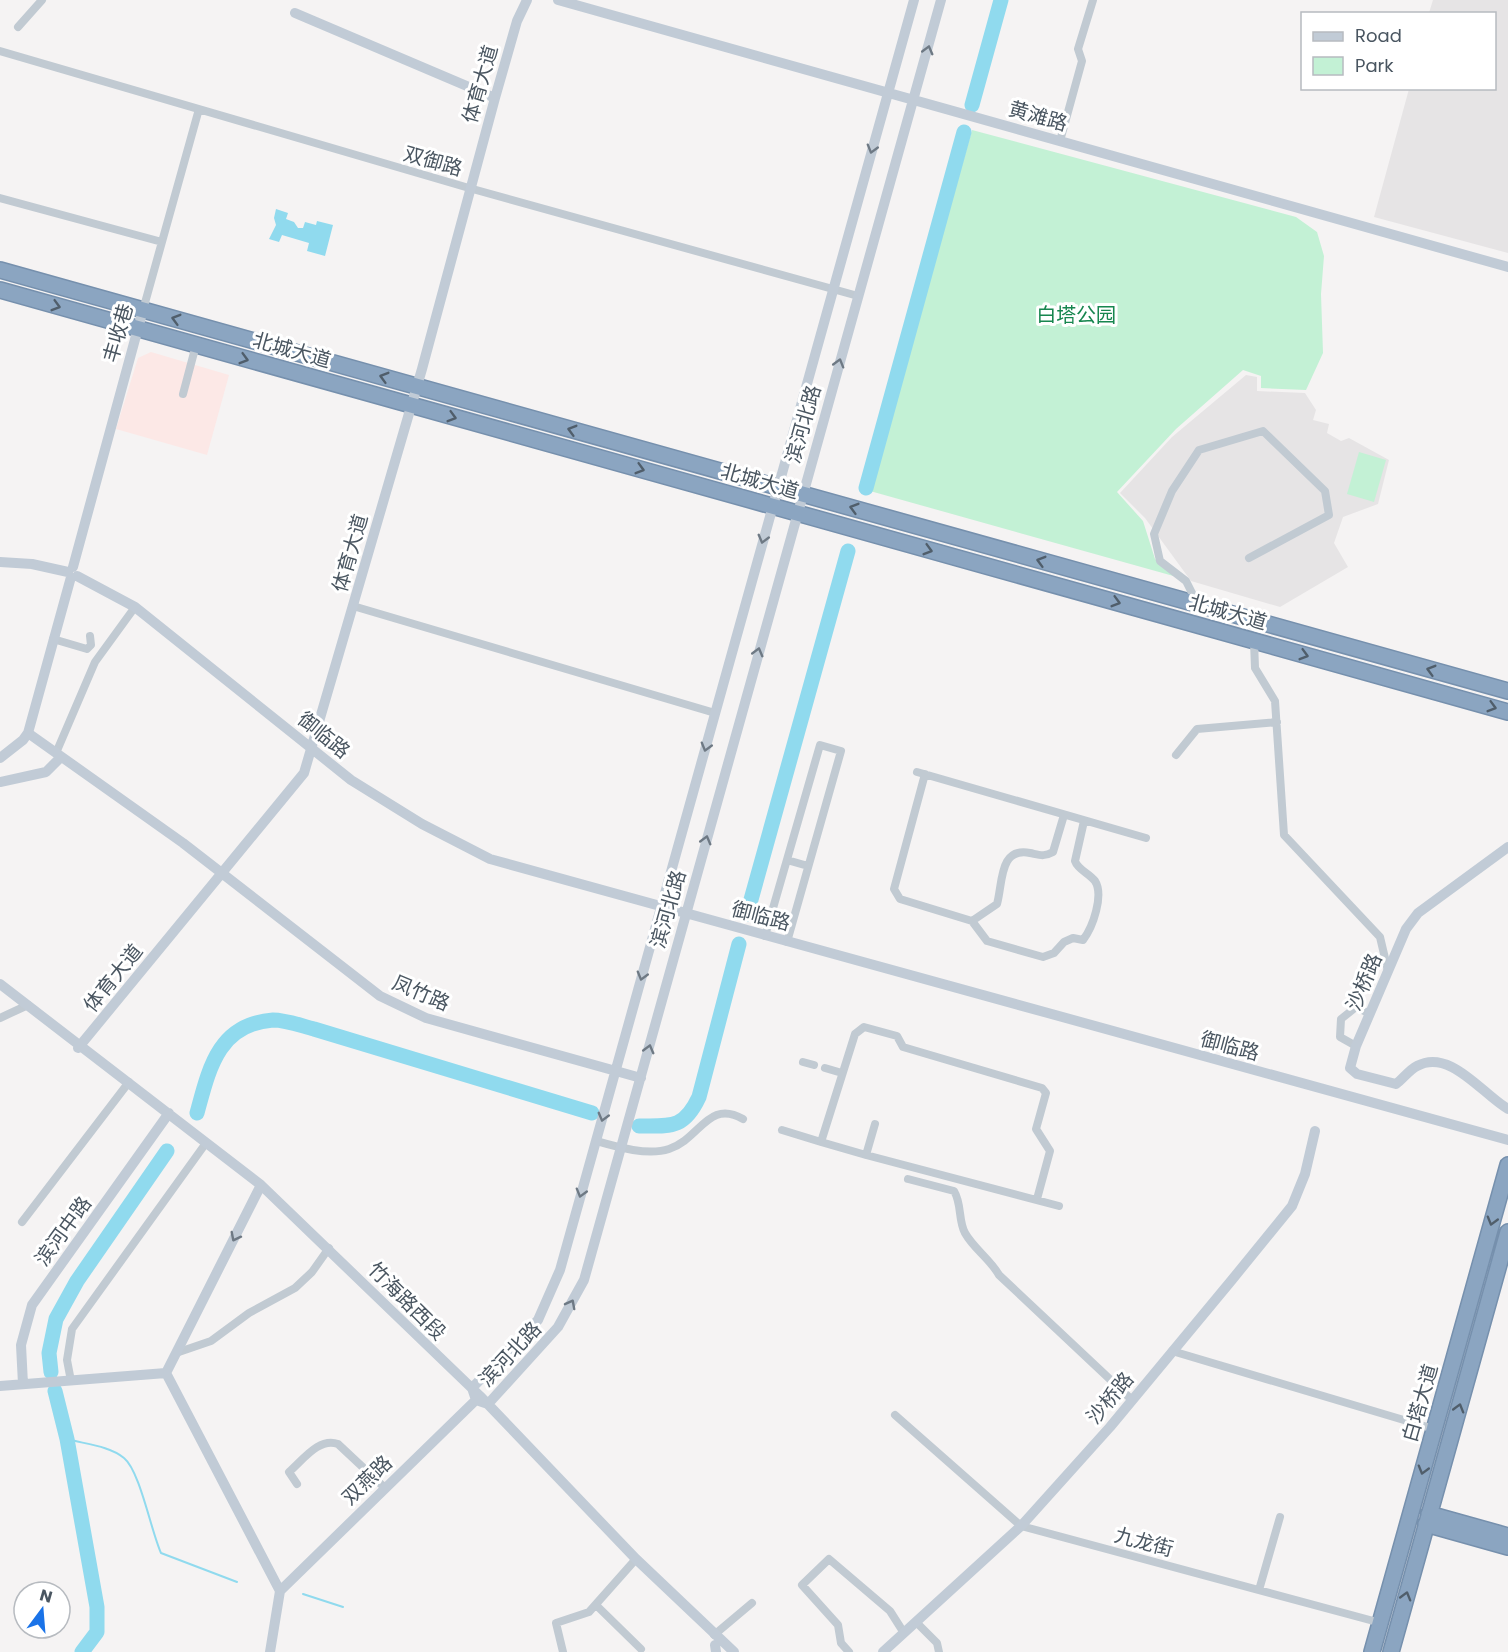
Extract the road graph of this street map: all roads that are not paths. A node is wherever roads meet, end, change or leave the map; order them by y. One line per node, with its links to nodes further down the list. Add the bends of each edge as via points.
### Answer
1 (42, 0): 8 (street)
2 (527, 0): 11 (street, 体育大道)
3 (558, 0): 10 (street, 黄滩路)
4 (914, 0): 10 (street, 滨河北路)
5 (941, 0): 12 (street, 滨河北路, one-way to 5)
6 (1093, 0): 14 (street, via 1078,49 1083,61)
7 (295, 13): 11 (street)
8 (18, 27)
9 (0, 51): 13 (street, 双御路)
10 (888, 93): 12 (street, 黄滩路); 20 (street, 滨河北路, one-way to 20)
11 (495, 98): 15 (street, 体育大道)
12 (914, 100): 14 (street, 黄滩路); 22 (street, 滨河北路)
13 (199, 110): 15 (street, 双御路); 17 (street, 丰收巷)
14 (1060, 141): 18 (street, 黄滩路)
15 (469, 188): 20 (street, 双御路); 26 (street, 体育大道)
16 (0, 198): 17 (street)
17 (162, 242): 23 (street, 丰收巷)
18 (1508, 267)
19 (0, 270): 23 (highway, 北城大道)
20 (833, 289): 22 (street, 双御路); 29 (street, 滨河北路)
21 (0, 290): 24 (highway, 北城大道, one-way to 24)
22 (858, 296): 30 (street, 滨河北路, one-way to 22)
23 (143, 310): 24 (street, 丰收巷); 26 (highway, 北城大道, one-way to 23)
24 (138, 329): 25 (highway, 北城大道); 35 (street, 丰收巷)
25 (196, 345): 27 (street); 28 (highway, 北城大道, one-way to 28)
26 (417, 386): 28 (street, 体育大道); 29 (highway, 北城大道, one-way to 26)
27 (183, 394)
28 (411, 405): 31 (highway, 北城大道, one-way to 31); 37 (street, 体育大道)
29 (778, 487): 30 (highway, 北城大道); 31 (street, 滨河北路)
30 (802, 494): 32 (street, 滨河北路); 36 (highway, 北城大道, one-way to 30)
31 (772, 506): 32 (highway, 北城大道); 45 (street, 滨河北路, one-way to 45)
32 (796, 513): 41 (highway, 北城大道, one-way to 41); 62 (street, 滨河北路, one-way to 32)
33 (1249, 558): 36 (street, via 1329,514 1325,491 1263,431 1199,450 1172,491 1154,534 1160,561 1189,584)
34 (0, 562): 35 (street, 御临路)
35 (72, 573): 38 (street, 御临路); 40 (street, 丰收巷)
36 (1198, 604): 44 (highway, 北城大道, one-way to 36)
37 (353, 606): 45 (street); 49 (street, 体育大道)
38 (135, 607): 43 (street); 49 (street, 御临路)
39 (90, 636): 42 (street, via 92,645)
40 (53, 639): 42 (street); 48 (street, 丰收巷)
41 (1254, 641): 46 (highway, 北城大道, one-way to 46); 47 (street, via 1256,668 1275,701)
42 (87, 649): 43 (street)
43 (95, 662): 51 (street)
44 (1508, 691)
45 (715, 712): 61 (street, 滨河北路, one-way to 61)
46 (1508, 712)
47 (1277, 722): 50 (street, via 1197,729); 66 (street, via 1284,835 1380,937)
48 (28, 733): 51 (street, 凤竹路); 52 (street)
49 (312, 746): 60 (street, 体育大道, via 304,773); 61 (street, 御临路, via 351,780 422,824 490,859)
50 (1176, 754)
51 (59, 755): 53 (street, via 46,772); 60 (street, 凤竹路)
52 (0, 758)
53 (0, 782)
54 (1064, 815): 55 (street); 63 (street, via 1053,852 1045,856 1011,854 997,904); 63 (street, via 921,773 894,889 900,899)
55 (1084, 821): 56 (street); 63 (street, via 1076,866 1095,882 1099,891 1089,933 1083,940 1073,938 1043,957 987,941)
56 (1146, 838)
57 (1508, 847): 66 (street, 沙桥路, via 1418,913 1406,929)
58 (787, 860): 59 (street); 59 (street, via 820,745 841,751); 64 (street)
59 (808, 866): 65 (street)
60 (221, 873): 72 (street, 体育大道); 77 (street, 凤竹路, via 380,996 426,1018)
61 (661, 907): 62 (street, 御临路); 77 (street, 滨河北路, one-way to 77)
62 (686, 914): 64 (street, 御临路); 79 (street, 滨河北路, one-way to 62)
63 (972, 921)
64 (764, 935): 65 (street, 御临路)
65 (787, 942): 88 (street, 御临路)
66 (1388, 971): 70 (street, 沙桥路)
67 (0, 984): 69 (street, 竹海路西段)
68 (0, 990): 69 (street, 竹海路西段)
69 (25, 1006): 71 (street); 72 (street, 竹海路西段)
70 (1370, 1014): 73 (street, 沙桥路); 73 (street, via 1356,1007 1341,1019 1340,1037)
71 (0, 1018)
72 (79, 1046): 80 (street, 竹海路西段)
73 (1356, 1046): 81 (street, 沙桥路, via 1350,1068 1357,1074 1396,1084 1417,1066 1440,1062)
74 (803, 1062): 75 (street)
75 (814, 1065)
76 (825, 1068): 78 (street)
77 (615, 1071): 79 (street, 凤竹路); 87 (street, 滨河北路, one-way to 87)
78 (842, 1073): 89 (street); 96 (street, via 855,1034 864,1027 897,1036 903,1047 1042,1088 1046,1093 1036,1129 1050,1151)
79 (641, 1078): 91 (street, 滨河北路)
80 (128, 1084): 82 (street, 竹海路西段); 98 (street)
81 (1508, 1109)
82 (168, 1116): 90 (street, 竹海路西段); 105 (street, 滨河中路, via 32,1305 21,1345)
83 (743, 1119): 91 (street, via 719,1113 687,1141 669,1150)
84 (875, 1124): 92 (street)
85 (782, 1130): 89 (street)
86 (1315, 1131): 101 (street, 沙桥路, via 1305,1174 1292,1206)
87 (597, 1139): 91 (street); 107 (street, 滨河北路, one-way to 107, via 560,1270 538,1320)
88 (1508, 1140)
89 (822, 1142): 92 (street)
90 (205, 1145): 95 (street, 竹海路西段); 104 (street, via 72,1329 67,1360)
91 (622, 1145): 107 (street, 滨河北路, one-way to 91, via 558,1328 584,1280)
92 (866, 1155): 96 (street)
93 (1508, 1165): 110 (highway, 白塔大道, one-way to 110)
94 (908, 1179): 108 (street, via 954,1191 970,1242 999,1275)
95 (260, 1187): 100 (street, 竹海路西段); 102 (street, one-way to 102)
96 (1037, 1199): 97 (street)
97 (1059, 1206)
98 (22, 1222)
99 (1508, 1232): 114 (highway, 白塔大道, one-way to 99)
100 (327, 1250): 102 (street, via 295,1288 249,1312 211,1341); 107 (street, 竹海路西段)
101 (1172, 1351): 108 (street, 沙桥路); 110 (street)
102 (176, 1353): 103 (street)
103 (166, 1373): 104 (street); 120 (street)
104 (71, 1381): 105 (street)
105 (23, 1384): 106 (street)
106 (0, 1386)
107 (479, 1397): 112 (street, 双燕路); 118 (street, 竹海路西段)
108 (1131, 1400): 115 (street, 沙桥路)
109 (895, 1415): 115 (street)
110 (1434, 1429): 124 (highway, 白塔大道, one-way to 124)
111 (297, 1484): 112 (street, via 289,1472 323,1443 332,1442)
112 (385, 1488): 120 (street, 双燕路)
113 (1280, 1517): 119 (street)
114 (1428, 1519): 116 (highway); 117 (highway); 135 (highway, 白塔大道, one-way to 114)
115 (1022, 1526): 119 (street, 九龙街); 123 (street, 沙桥路)
116 (1508, 1536)
117 (1508, 1547)
118 (633, 1562): 122 (street); 126 (street, 竹海路西段)
119 (1258, 1590): 124 (street, 九龙街)
120 (280, 1591): 128 (street)
121 (752, 1603): 126 (street)
122 (596, 1605): 127 (street); 129 (street, via 589,1612 556,1623)
123 (916, 1622): 125 (street, 沙桥路); 133 (street, via 937,1643)
124 (1381, 1623): 134 (highway, 白塔大道)
125 (904, 1633): 131 (street, via 890,1611 829,1559 802,1585 838,1624 841,1643); 132 (street, 沙桥路)
126 (717, 1646): 130 (street, 竹海路西段)
127 (642, 1649)
128 (270, 1652)
129 (563, 1652)
130 (735, 1652)
131 (849, 1652)
132 (883, 1652)
133 (939, 1652)
134 (1372, 1652)
135 (1390, 1652)

